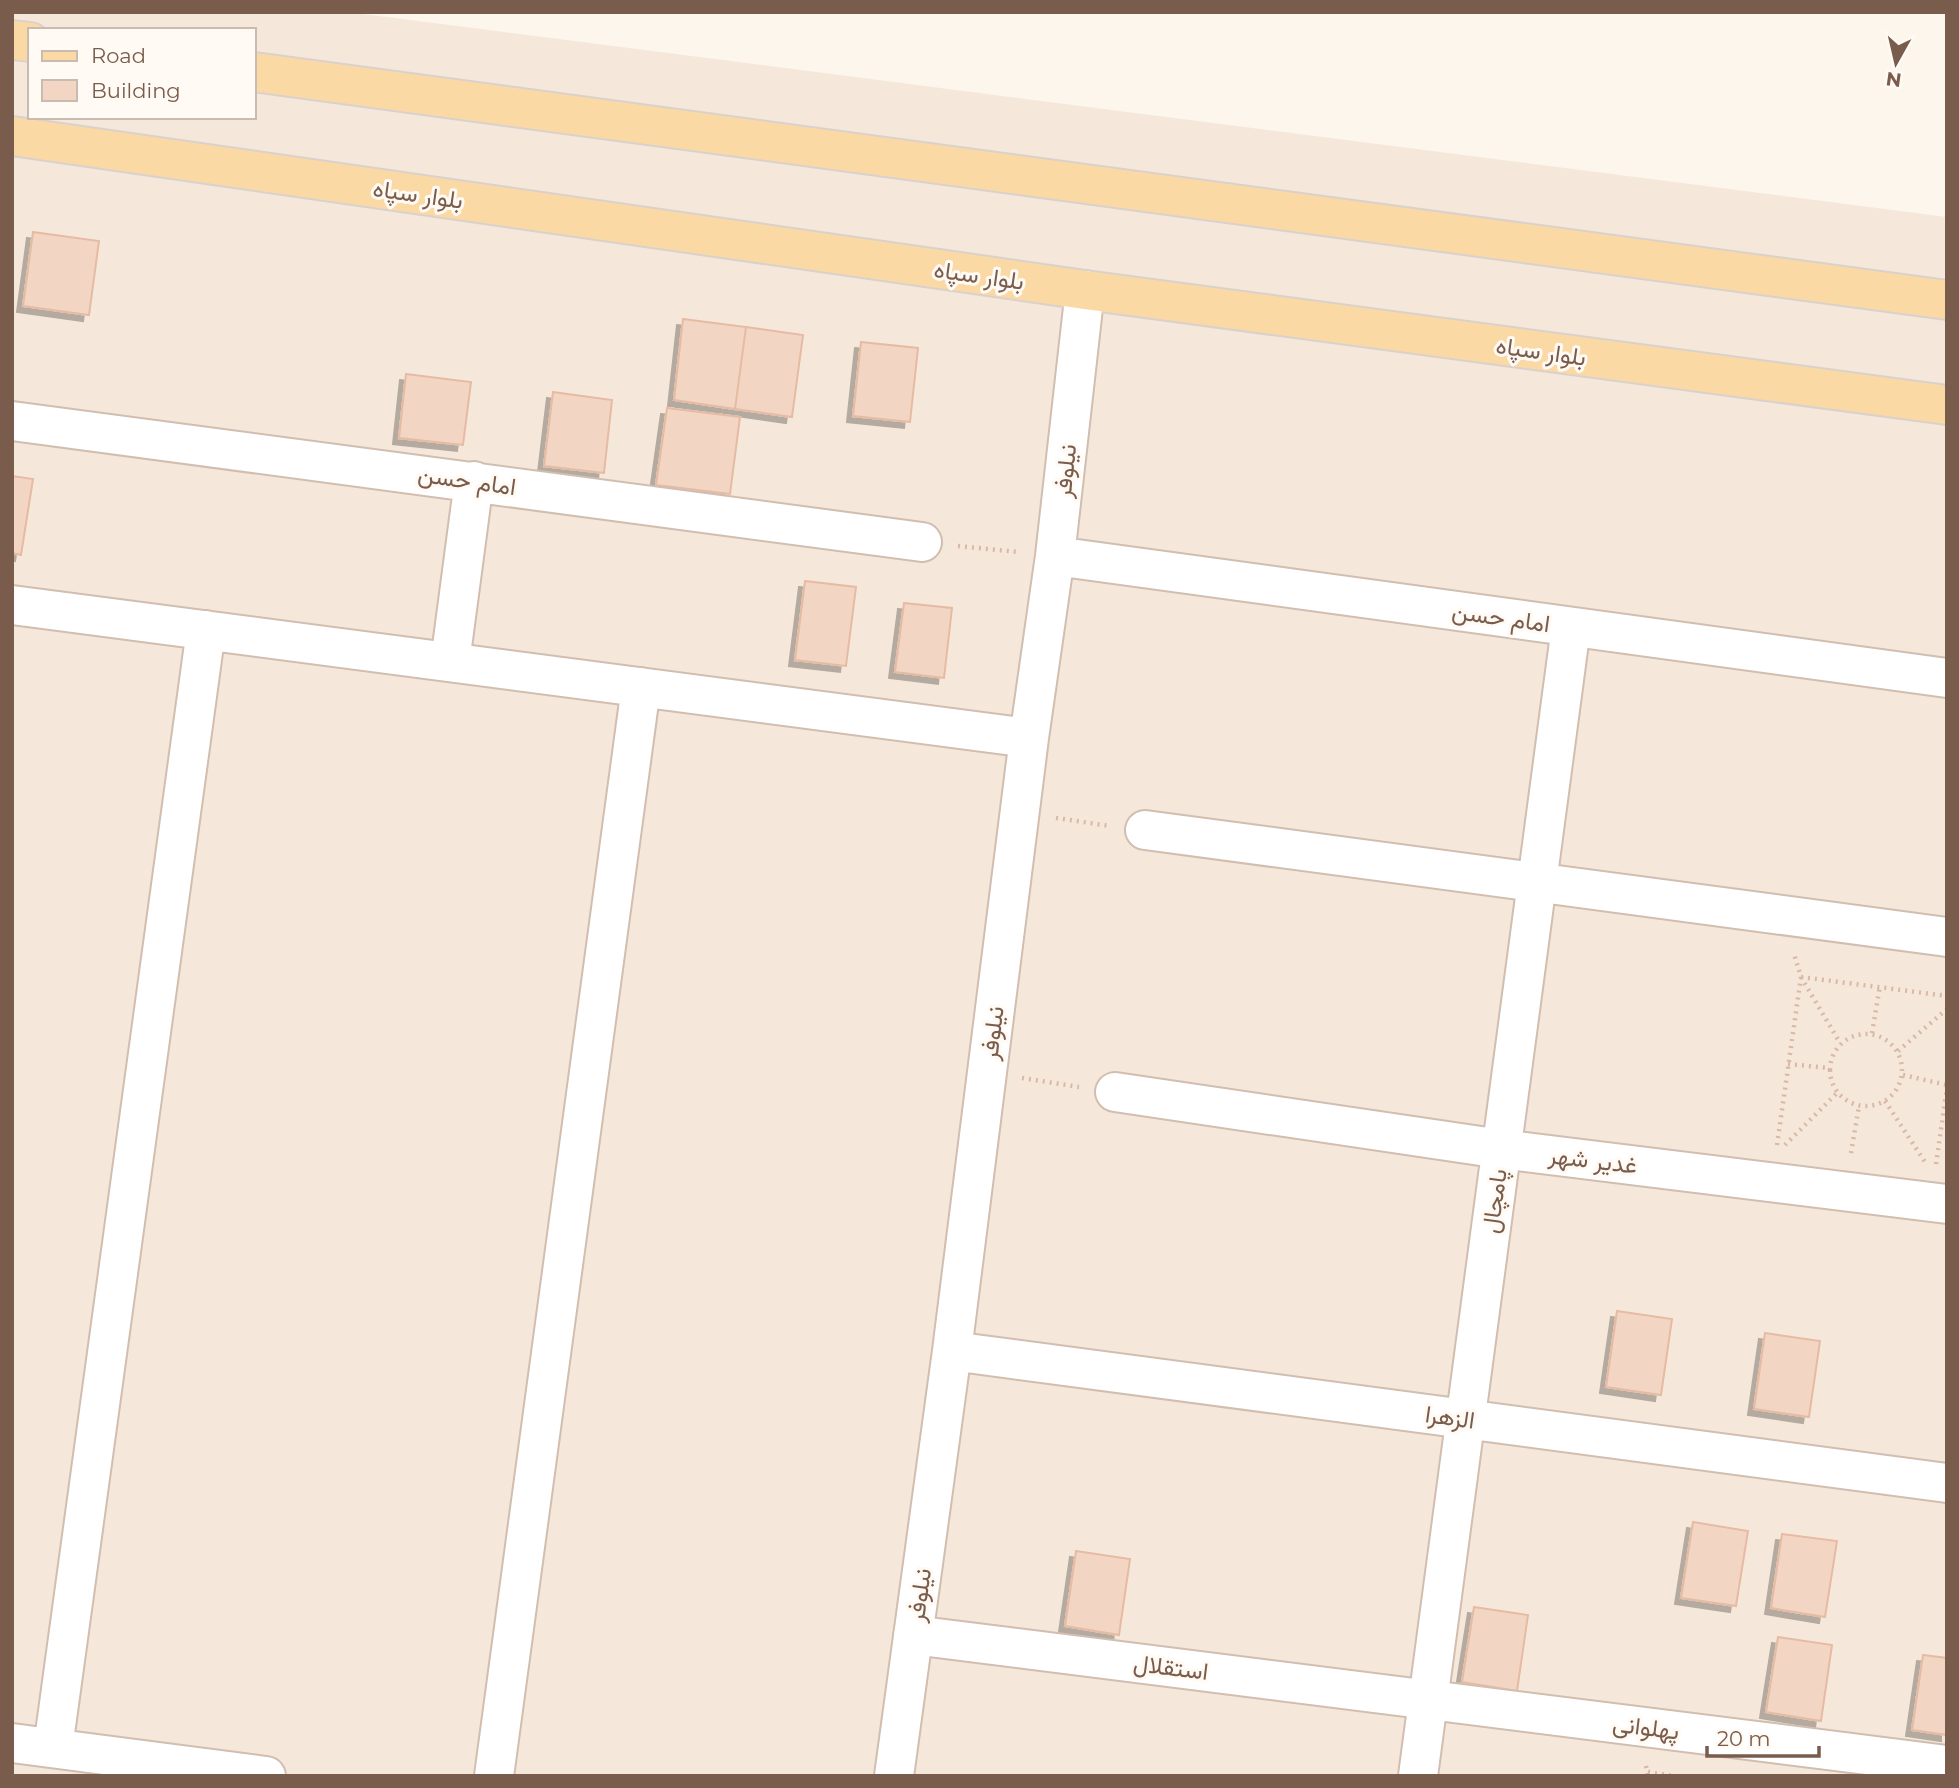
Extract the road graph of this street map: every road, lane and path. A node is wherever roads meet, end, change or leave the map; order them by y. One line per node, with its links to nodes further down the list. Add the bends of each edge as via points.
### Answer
1 (256, 72): 4 (main road)
2 (12, 136): 3 (main road, بلوار سپاه)
3 (1085, 290): 5 (main road, بلوار سپاه); 9 (street, نیلوفر)
4 (1947, 300)
5 (1947, 405)
6 (12, 421): 7 (street, امام حسن)
7 (474, 481): 8 (street, امام حسن); 13 (street)
8 (922, 542): 9 (path)
9 (1055, 556): 11 (street, امام حسن); 16 (street, نیلوفر)
10 (12, 605): 12 (street)
11 (1571, 627): 14 (street, امام حسن); 19 (street, پامچال)
12 (206, 630): 13 (street); 48 (street)
13 (450, 662): 15 (street)
14 (1947, 678)
15 (641, 687): 16 (street); 51 (street)
16 (1029, 738): 17 (street, نیلوفر)
17 (1020, 813): 18 (path); 31 (street, نیلوفر)
18 (1145, 830): 19 (street)
19 (1537, 883): 20 (street); 38 (street, پامچال)
20 (1783, 916): 21 (street); 22 (path)
21 (1947, 937)
22 (1801, 977): 23 (path); 27 (path); 29 (path)
23 (1880, 986): 24 (path); 26 (path)
24 (1947, 996)
25 (1947, 1009): 28 (path)
26 (1872, 1034): 27 (path, via 1855,1034); 28 (path, via 1887,1039)
27 (1840, 1043): 30 (path)
28 (1898, 1051): 32 (path)
29 (1788, 1064): 30 (path); 35 (path, via 1776,1153)
30 (1829, 1068): 35 (path)
31 (987, 1073): 34 (path); 42 (street, نیلوفر)
32 (1902, 1075): 33 (path); 36 (path, via 1897,1090)
33 (1947, 1086): 41 (path)
34 (1115, 1092): 38 (street, غدیر شهر)
35 (1837, 1093): 37 (path)
36 (1885, 1101): 37 (path); 40 (path)
37 (1859, 1106): 39 (path)
38 (1501, 1149): 41 (street, غدیر شهر); 43 (street, پامچال)
39 (1850, 1160)
40 (1927, 1164)
41 (1940, 1189)
42 (952, 1351): 43 (street, الزهرا); 45 (street, نیلوفر)
43 (1465, 1419): 44 (street, الزهرا); 46 (street, پامچال)
44 (1947, 1483)
45 (913, 1634): 46 (street, استقلال); 52 (street, نیلوفر)
46 (1428, 1700): 49 (street, پهلوانی); 53 (street, پامچال)
47 (12, 1743): 48 (street)
48 (53, 1748): 50 (street)
49 (1947, 1766)
50 (265, 1776)
51 (495, 1776)
52 (894, 1776)
53 (1418, 1776)
54 (1652, 1776): 55 (path, via 1648,1772)
55 (1674, 1776)

